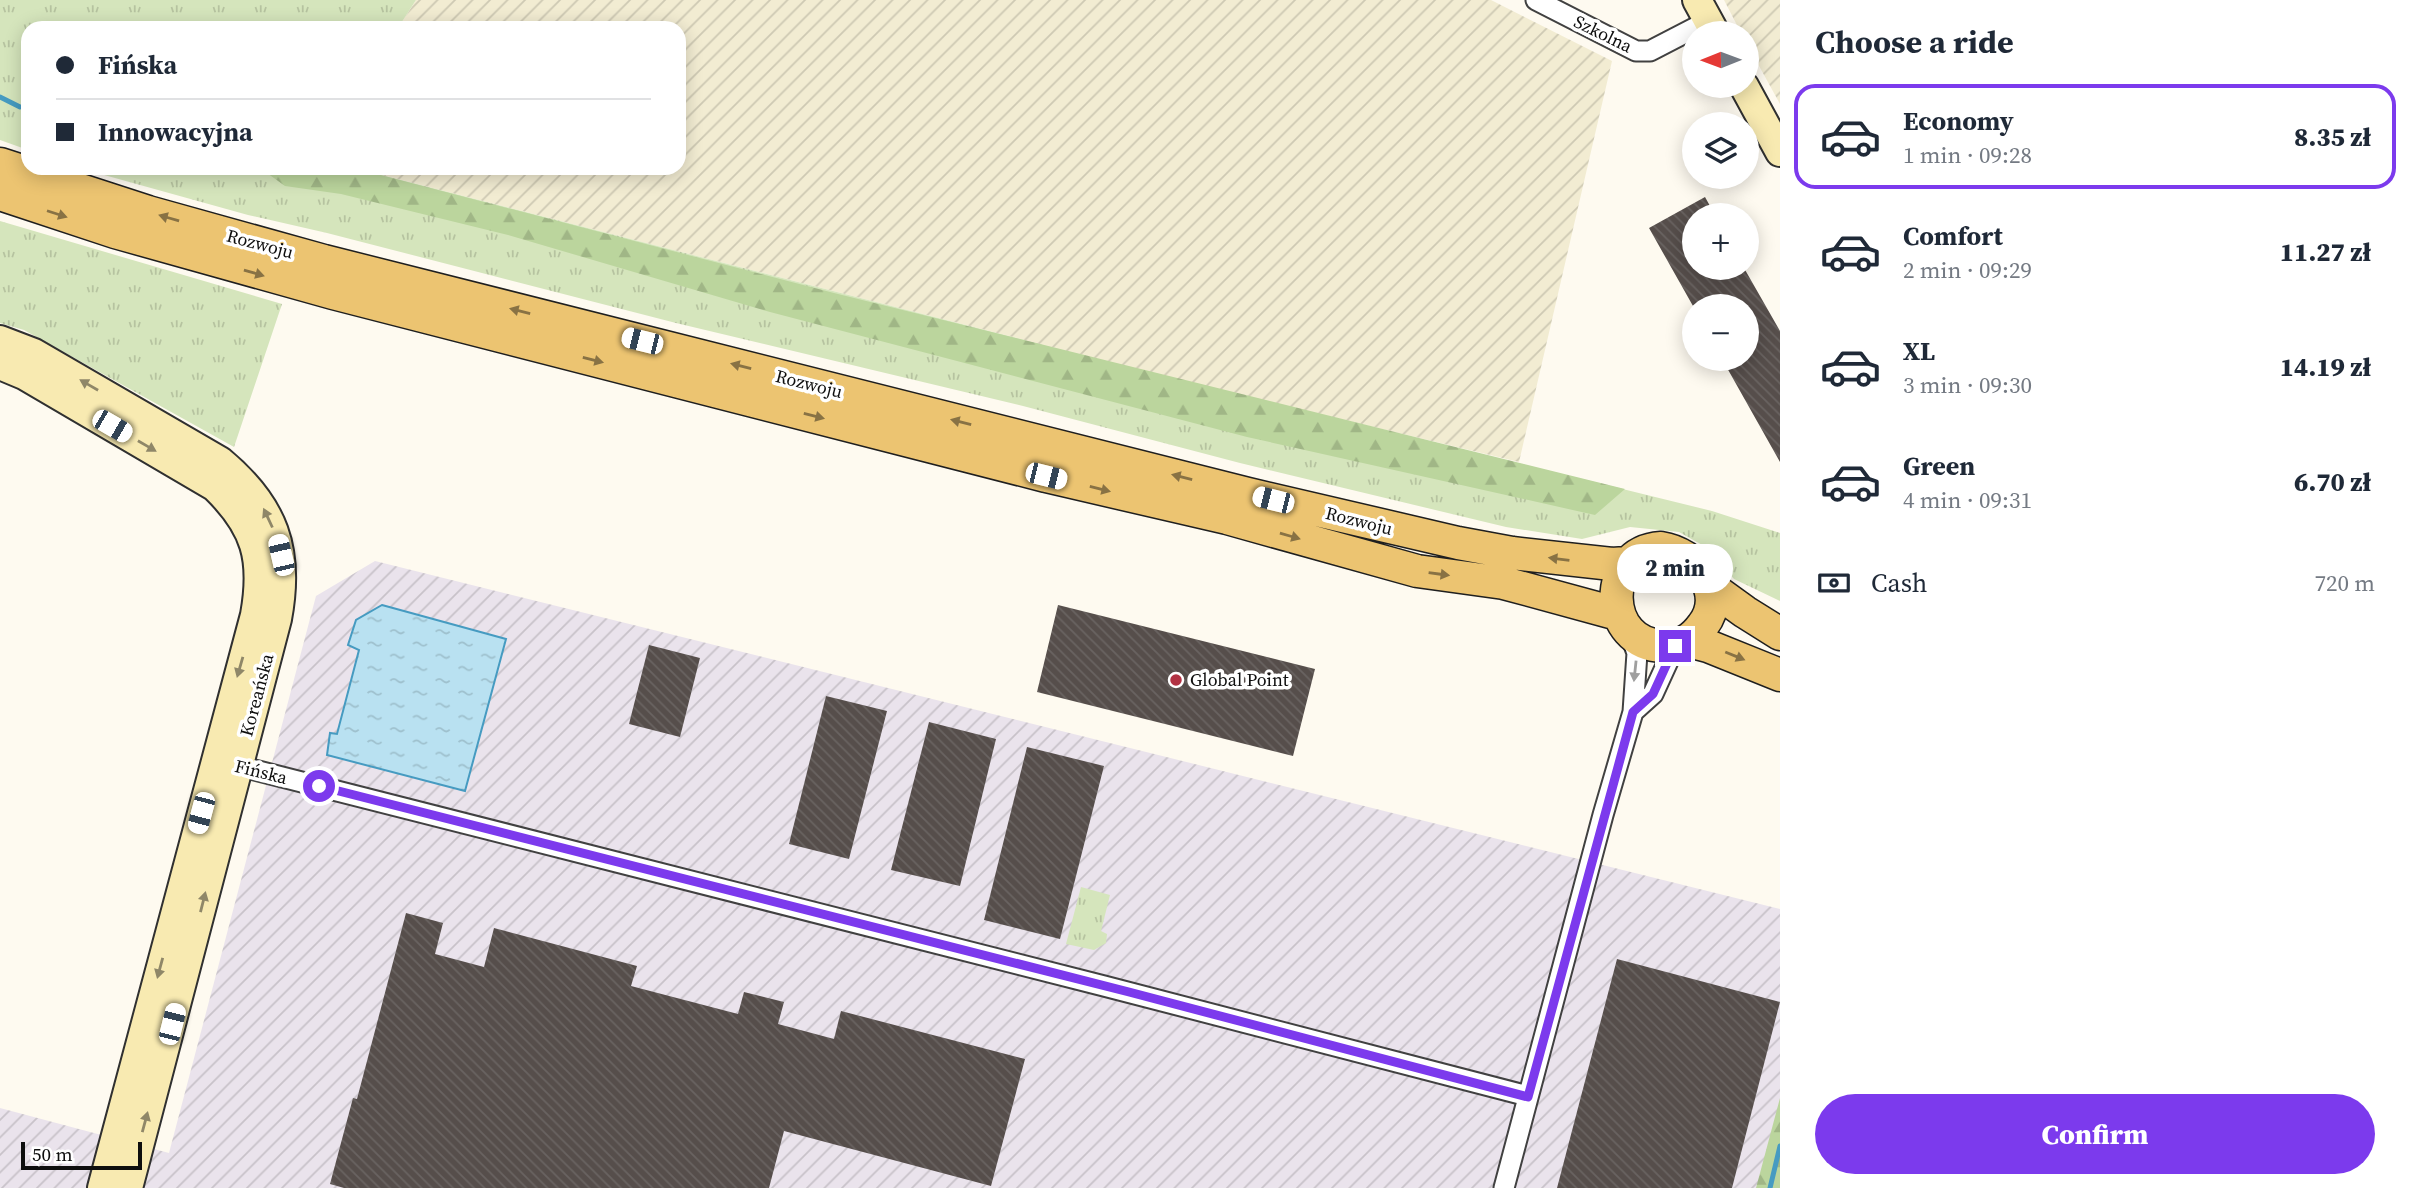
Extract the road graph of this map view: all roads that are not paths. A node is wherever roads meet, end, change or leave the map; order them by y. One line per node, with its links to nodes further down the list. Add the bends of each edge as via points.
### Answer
1 (1536, 0): 2 (street, Szkolna, via 1636,51 1650,51)
2 (1706, 18)
3 (1751, 98): 4 (street)
4 (1780, 152)
5 (0, 164): 6 (main road, Rozwoju, one-way to 5)
6 (21, 171)
7 (34, 175): 11 (main road, Rozwoju, one-way to 7, via 1512,553 1399,531 324,261)
8 (0, 194): 13 (main road, Rozwoju, one-way to 13, via 115,232 346,297 1227,518 1372,560 1504,583)
9 (0, 340): 18 (street, Koreańska, one-way to 9, via 277,620 282,590 279,546 263,506 220,461 44,359)
10 (0, 365): 18 (street, Koreańska, one-way to 18, via 200,477 238,510 247,525 259,585)
11 (1627, 563): 12 (main road, via 1650,549 1679,552 1696,564); 13 (main road, via 1617,593)
12 (1709, 586): 14 (main road); 15 (main road, via 1710,612 1702,627)
13 (1624, 623): 15 (main road, via 1636,638 1652,645); 17 (street, one-way to 17, via 1637,653)
14 (1780, 634)
15 (1682, 643): 16 (main road, one-way to 16, via 1708,646); 17 (street, via 1653,694)
16 (1780, 675)
17 (1633, 712): 19 (street)
18 (226, 763): 19 (street, Fińska); 20 (street, Koreańska, one-way to 20); 21 (street, Koreańska, one-way to 18)
19 (1528, 1097): 22 (street)
20 (102, 1188)
21 (128, 1188)
22 (1504, 1188)

